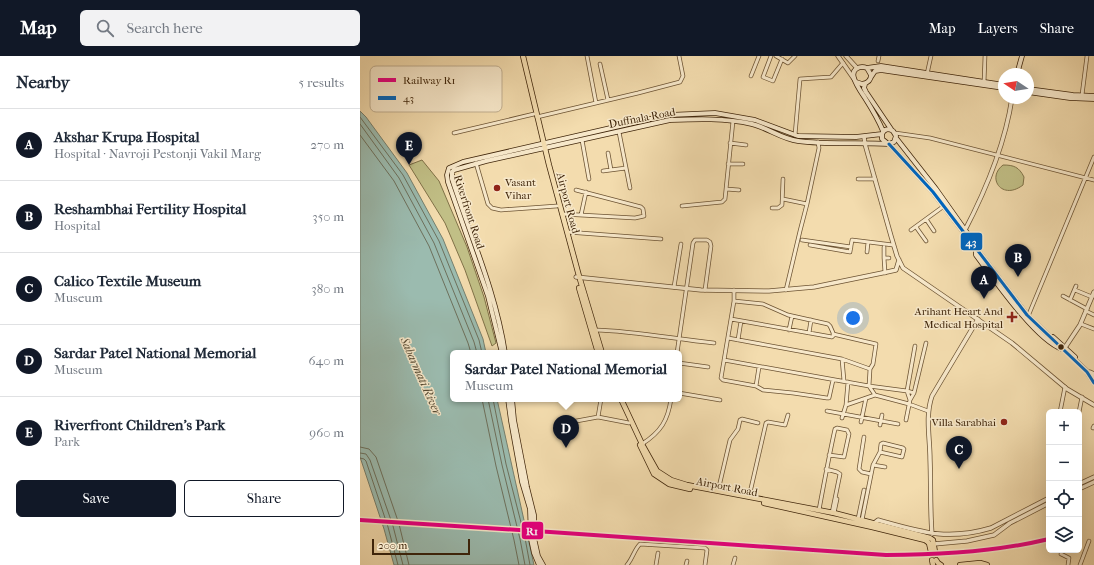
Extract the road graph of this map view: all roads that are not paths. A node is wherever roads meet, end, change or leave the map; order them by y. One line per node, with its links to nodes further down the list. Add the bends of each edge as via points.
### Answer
1 (522, 56): 38 (main road, Airport Road)
2 (587, 56): 36 (street)
3 (679, 56): 35 (street, via 683,76 680,82)
4 (759, 56): 23 (street)
5 (771, 56): 15 (street, via 763,77 773,81)
6 (776, 56): 15 (street)
7 (795, 56): 15 (street, via 788,63)
8 (838, 56): 17 (street)
9 (846, 56): 19 (street)
10 (879, 56): 16 (street)
11 (931, 56): 22 (street)
12 (985, 56): 27 (street)
13 (1023, 56): 21 (main road)
14 (1087, 56): 32 (street)
15 (782, 59)
16 (878, 61)
17 (843, 63): 25 (street); 44 (street, via 831,77 800,79)
18 (600, 64): 35 (street)
19 (857, 68): 20 (main road); 25 (main road, via 853,73)
20 (867, 68): 22 (main road, via 881,66); 24 (main road)
21 (1020, 68)
22 (926, 74): 27 (main road)
23 (751, 76)
24 (871, 77): 26 (main road); 29 (main road, via 874,71 881,70)
25 (855, 80): 26 (main road, via 862,84); 43 (main road)
26 (868, 82): 40 (main road, via 864,84 866,92)
27 (984, 83): 28 (main road)
28 (998, 86)
29 (998, 86)
30 (1034, 91): 32 (main road)
31 (1034, 91): 34 (main road, via 1070,98)
32 (1082, 95): 33 (main road)
33 (1094, 96)
34 (1094, 99)
35 (608, 100): 36 (street)
36 (596, 103): 38 (street)
37 (1010, 104): 55 (street)
38 (536, 116): 42 (street); 53 (main road, Airport Road)
39 (733, 121): 41 (main road, Duffnala Road, via 670,120); 48 (main road, Duffnala Road, via 754,124 797,141); 49 (street)
40 (893, 131): 43 (main road, via 887,129); 46 (main road); 55 (street)
41 (619, 132): 47 (main road, Duffnala Road); 60 (street)
42 (454, 133)
43 (882, 133): 45 (main road); 50 (main road, via 882,139)
44 (796, 135): 45 (main road); 53 (main road, via 755,120 700,113 650,119)
45 (864, 137): 51 (street)
46 (896, 138): 50 (main road, via 894,142); 86 (main road, via 936,189)
47 (582, 140): 53 (main road, Duffnala Road); 64 (street)
48 (818, 142): 51 (main road, Duffnala Road); 75 (street, via 819,148)
49 (730, 143): 52 (street); 58 (street)
50 (888, 143): 51 (main road, Duffnala Road); 78 (main road)
51 (865, 144): 67 (street)
52 (746, 145)
53 (543, 147): 57 (main road, Riverfront Road); 76 (main road, Airport Road); 80 (main road, Airport Road); 136 (main road, Riverfront Road, via 463,162 447,171 448,182 488,296)
54 (608, 153): 61 (street)
55 (997, 155): 63 (street); 86 (street, via 979,204)
56 (1094, 157): 63 (street)
57 (476, 163): 76 (street, via 488,204 492,208 501,210); 137 (main road, Riverfront Road, via 454,170 452,179 493,299)
58 (728, 164): 59 (street); 71 (street)
59 (742, 164)
60 (626, 168): 61 (street); 69 (street)
61 (611, 170): 62 (street)
62 (603, 171)
63 (1086, 177): 68 (street); 116 (street)
64 (589, 179)
65 (784, 179): 74 (street)
66 (858, 179): 67 (street)
67 (875, 179): 94 (street)
68 (1094, 180)
69 (630, 188)
70 (576, 190): 73 (street)
71 (726, 190): 72 (street); 77 (street, via 722,202)
72 (739, 190)
73 (586, 192): 81 (street); 81 (street, via 641,207 645,213 644,216 635,218)
74 (783, 200): 75 (street); 79 (street, via 780,207)
75 (807, 204): 109 (street)
76 (557, 206): 104 (main road, Airport Road)
77 (682, 206)
78 (944, 206): 82 (street); 86 (main road)
79 (772, 208)
80 (562, 214): 81 (street); 87 (main road, Airport Road)
81 (581, 215)
82 (926, 219): 83 (street); 85 (street)
83 (916, 227): 84 (street); 90 (street)
84 (911, 230)
85 (934, 231)
86 (964, 231): 116 (main road); 135 (main road, via 1027,315)
87 (567, 232): 88 (street); 104 (main road, Airport Road)
88 (661, 239)
89 (802, 240): 95 (street)
90 (926, 241)
91 (868, 242): 94 (street); 95 (street, via 852,240); 97 (street)
92 (681, 244): 105 (street)
93 (810, 245): 95 (street, via 850,252)
94 (893, 245): 100 (street)
95 (851, 247)
96 (884, 247): 98 (street)
97 (867, 252)
98 (884, 258): 99 (street); 103 (street)
99 (889, 258)
100 (899, 260): 101 (street); 102 (street, via 903,268)
101 (896, 270): 102 (street); 103 (street)
102 (909, 272): 120 (street)
103 (885, 273): 109 (street)
104 (577, 276): 105 (street); 125 (main road, Airport Road); 138 (main road, Airport Road)
105 (674, 287): 106 (street)
106 (686, 288): 107 (street); 107 (street, via 693,243 695,240 707,240 711,246); 130 (street)
107 (705, 290): 108 (street)
108 (734, 290): 109 (street); 114 (street)
109 (786, 290)
110 (1094, 292): 112 (street)
111 (1063, 296): 113 (street)
112 (1092, 297): 113 (street, via 1075,288); 115 (street)
113 (1070, 300): 115 (street)
114 (734, 301): 118 (street, via 764,304); 119 (street)
115 (1087, 310): 117 (street); 123 (street)
116 (1029, 314): 135 (main road)
117 (1094, 315)
118 (792, 316): 121 (street); 126 (street)
119 (731, 319): 122 (street); 129 (street)
120 (978, 319): 155 (street, via 1012,343); 175 (street, via 932,396)
121 (811, 320): 127 (street); 128 (street, via 829,325)
122 (741, 321): 126 (street); 131 (street)
123 (1081, 324): 124 (street); 135 (street)
124 (1094, 329)
125 (595, 330): 130 (street); 139 (main road, Airport Road)
126 (789, 330): 127 (street)
127 (809, 333): 128 (street, via 832,337)
128 (833, 334): 146 (street, via 876,344)
129 (728, 338): 131 (street); 142 (street)
130 (679, 340): 132 (street); 140 (street)
131 (738, 340): 141 (street)
132 (714, 343)
133 (926, 343): 157 (street)
134 (915, 346): 156 (street)
135 (1065, 348): 147 (main road)
136 (501, 350)
137 (505, 350)
138 (597, 350)
139 (601, 350)
140 (677, 350)
141 (842, 359): 146 (street); 150 (street)
142 (724, 360): 145 (street); 153 (street, via 721,378 723,380)
143 (682, 363): 144 (street)
144 (708, 367)
145 (759, 367): 149 (street); 153 (street)
146 (870, 369): 154 (street)
147 (1091, 373): 148 (main road); 152 (street)
148 (1094, 378)
149 (833, 380): 150 (street); 153 (street, via 829,398 763,390)
150 (844, 381): 151 (street)
151 (848, 382): 154 (street); 170 (street)
152 (1094, 383)
153 (756, 386)
154 (869, 386): 156 (street); 159 (street)
155 (1064, 387): 160 (street); 172 (street)
156 (907, 391): 157 (street); 169 (street)
157 (914, 393): 169 (street)
158 (682, 394): 162 (street)
159 (875, 395): 161 (street); 169 (street)
160 (1082, 397): 171 (street); 173 (street)
161 (866, 398): 170 (street); 180 (street)
162 (720, 400)
163 (508, 402): 221 (main road, via 522,482 530,509 531,539)
164 (512, 402): 222 (main road, via 534,515 534,538)
165 (600, 402): 179 (street)
166 (618, 402): 184 (main road, Airport Road)
167 (622, 402): 189 (main road, Airport Road)
168 (670, 402): 189 (street, via 665,422)
169 (909, 402): 175 (street); 181 (street)
170 (846, 405): 178 (street)
171 (1094, 405)
172 (1060, 409)
173 (1080, 409)
174 (827, 411): 178 (street)
175 (928, 411): 213 (street)
176 (788, 415): 203 (street, via 785,425 766,423)
177 (882, 415): 182 (street)
178 (842, 416): 180 (street)
179 (598, 417): 183 (street); 184 (street)
180 (861, 420): 182 (street)
181 (906, 420)
182 (881, 421): 186 (street); 187 (street)
183 (571, 422)
184 (629, 423): 209 (main road, Airport Road, via 654,474 669,484)
185 (758, 423): 202 (street, via 740,420 738,429 730,440)
186 (898, 424)
187 (880, 425)
188 (864, 437): 195 (street, via 859,469)
189 (642, 444): 202 (main road, Airport Road, via 657,471 671,480)
190 (880, 452): 190 (street, via 882,444 904,449 902,457); 192 (street)
191 (829, 454): 191 (street, via 836,428 847,430 849,434 844,457); 194 (street)
192 (873, 465): 193 (street); 195 (street)
193 (885, 467)
194 (826, 469): 206 (street); 207 (street, via 840,473)
195 (871, 474): 208 (street)
196 (1094, 478): 198 (street)
197 (1094, 482): 200 (street)
198 (1082, 483)
199 (839, 488): 207 (street)
200 (1082, 488)
201 (864, 490): 208 (street)
202 (718, 491): 203 (main road, Airport Road)
203 (749, 497): 206 (main road, Airport Road)
204 (1046, 499): 210 (street)
205 (1046, 505): 212 (street, via 1010,523)
206 (819, 510): 207 (main road, Airport Road)
207 (833, 513): 208 (main road, Airport Road)
208 (860, 520): 209 (main road, Airport Road)
209 (873, 525): 211 (main road, Airport Road); 213 (street, via 878,520)
210 (998, 525): 212 (street); 213 (street, via 982,531 955,535)
211 (882, 528): 215 (main road, via 930,538); 215 (main road, via 924,540 929,543 933,552)
212 (1001, 531): 215 (street, via 980,539)
213 (932, 534)
214 (1089, 541): 232 (street)
215 (934, 544)
216 (658, 553): 224 (street)
217 (1061, 554): 231 (street, via 1069,558)
218 (735, 558): 227 (street)
219 (687, 561): 225 (street)
220 (933, 562): 228 (main road)
221 (539, 565)
222 (543, 565)
223 (628, 565): 226 (street, via 640,544 705,548)
224 (656, 565)
225 (686, 565)
226 (705, 565)
227 (734, 565)
228 (941, 565)
229 (960, 565): 230 (main road)
230 (987, 565)
231 (1068, 565)
232 (1080, 565)

